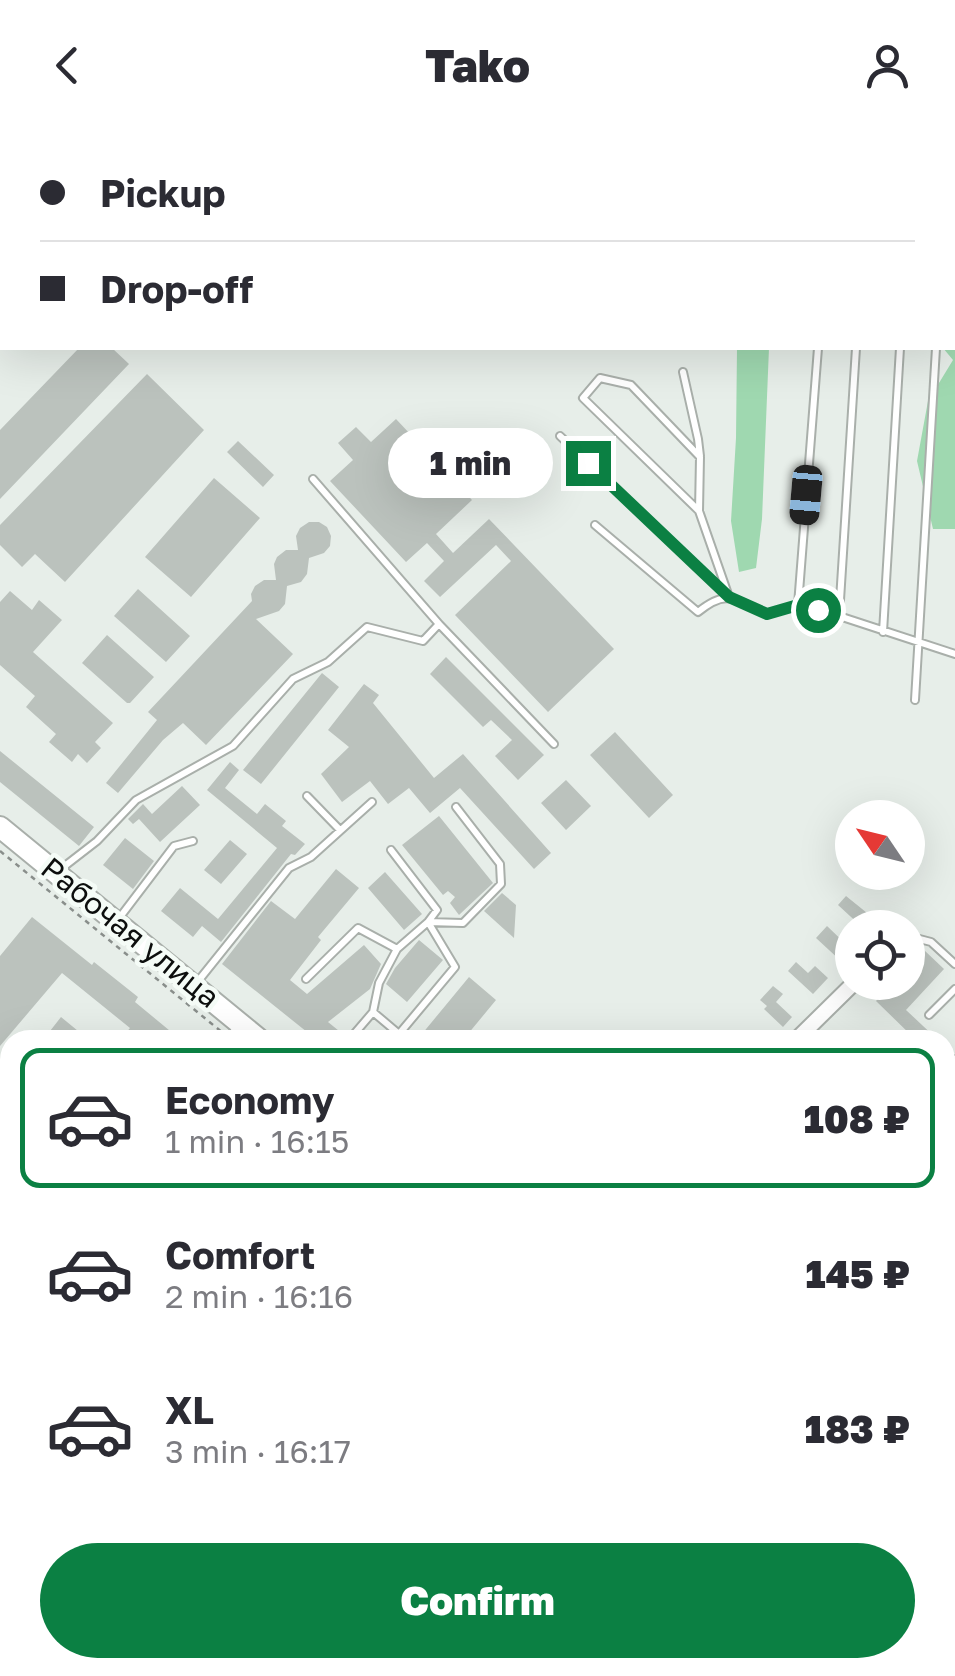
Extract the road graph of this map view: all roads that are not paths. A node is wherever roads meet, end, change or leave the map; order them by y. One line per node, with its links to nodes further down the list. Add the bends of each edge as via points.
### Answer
1 (818, 350): 12 (lane)
2 (856, 350): 13 (lane)
3 (900, 350): 15 (lane)
4 (936, 350): 16 (lane)
5 (683, 372): 7 (lane)
6 (560, 436): 11 (lane)
7 (700, 457): 9 (lane); 9 (lane, via 631,385 600,378 583,398)
8 (313, 479): 14 (lane)
9 (699, 512): 11 (lane)
10 (595, 524): 11 (lane, via 698,612)
11 (729, 597): 12 (lane, via 767,614)
12 (798, 605): 13 (lane)
13 (839, 616): 15 (lane)
14 (440, 624): 19 (lane); 27 (lane, via 423,641 368,628 328,662 293,678 233,746 136,800)
15 (883, 632): 16 (lane)
16 (920, 644): 17 (lane); 18 (lane)
17 (955, 654)
18 (915, 700)
19 (554, 744)
20 (307, 796): 24 (lane)
21 (372, 802): 24 (lane)
22 (456, 807): 29 (lane, via 500,864 501,884 463,923)
23 (0, 826): 27 (street, Рабочая улица)
24 (340, 830): 34 (lane, via 290,868)
25 (193, 841): 28 (lane, via 174,846)
26 (391, 850): 29 (lane, via 437,910)
27 (56, 872): 28 (street, Рабочая улица)
28 (116, 922): 34 (street, Рабочая улица)
29 (428, 922): 31 (lane); 42 (lane, via 454,968)
30 (925, 940): 32 (lane)
31 (396, 949): 33 (lane, via 358,928); 37 (lane)
32 (955, 964)
33 (306, 980)
34 (194, 986): 39 (street, Рабочая улица)
35 (955, 989): 38 (lane)
36 (836, 1000): 43 (street)
37 (373, 1012): 40 (lane); 41 (lane)
38 (929, 1015)
39 (229, 1030)
40 (358, 1030)
41 (394, 1030)
42 (402, 1030)
43 (806, 1030)

